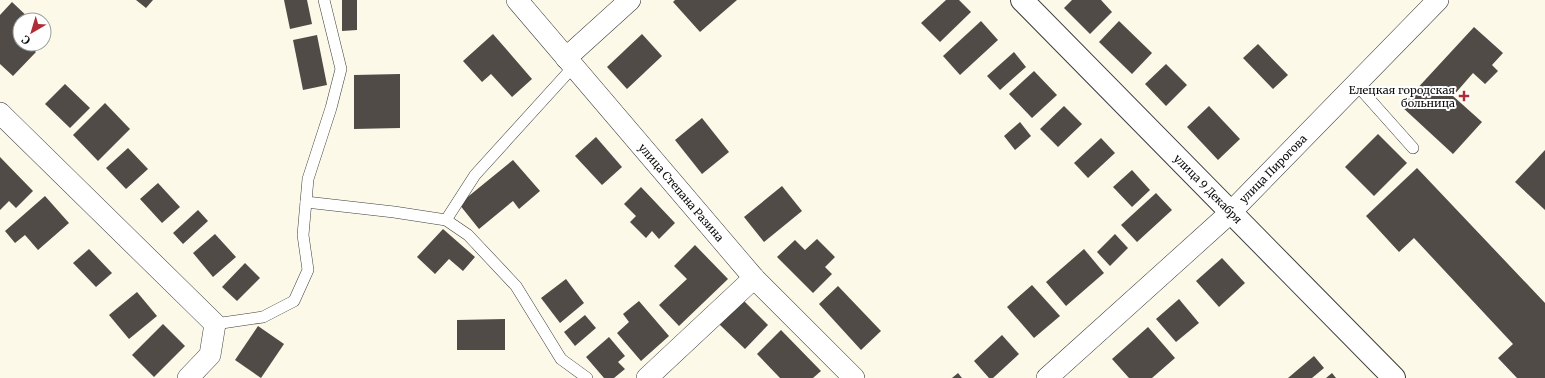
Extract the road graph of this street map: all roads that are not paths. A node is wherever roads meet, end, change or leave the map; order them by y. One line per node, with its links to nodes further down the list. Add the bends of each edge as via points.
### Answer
1 (324, 0): 10 (lane, via 341,69 308,179)
2 (517, 0): 6 (street, улица Степана Разина)
3 (630, 0): 6 (street)
4 (1022, 0): 11 (street, улица 9 Декабря)
5 (1438, 0): 7 (street, улица Пирогова)
6 (570, 62): 12 (lane, via 475,175); 13 (street, улица Степана Разина)
7 (1356, 84): 9 (lane); 11 (street, улица Пирогова)
8 (0, 113): 14 (street)
9 (1413, 148)
10 (306, 202): 12 (lane); 14 (lane, via 303,236 308,270 294,300 263,317)
11 (1230, 213): 19 (street, улица Пирогова); 20 (street, улица 9 Декабря)
12 (446, 220): 16 (lane, via 468,235 516,286 561,359)
13 (754, 278): 17 (street); 18 (street, улица Степана Разина)
14 (215, 324): 15 (street, via 210,355)
15 (188, 378)
16 (587, 378)
17 (647, 378)
18 (854, 378)
19 (1047, 378)
20 (1394, 378)

